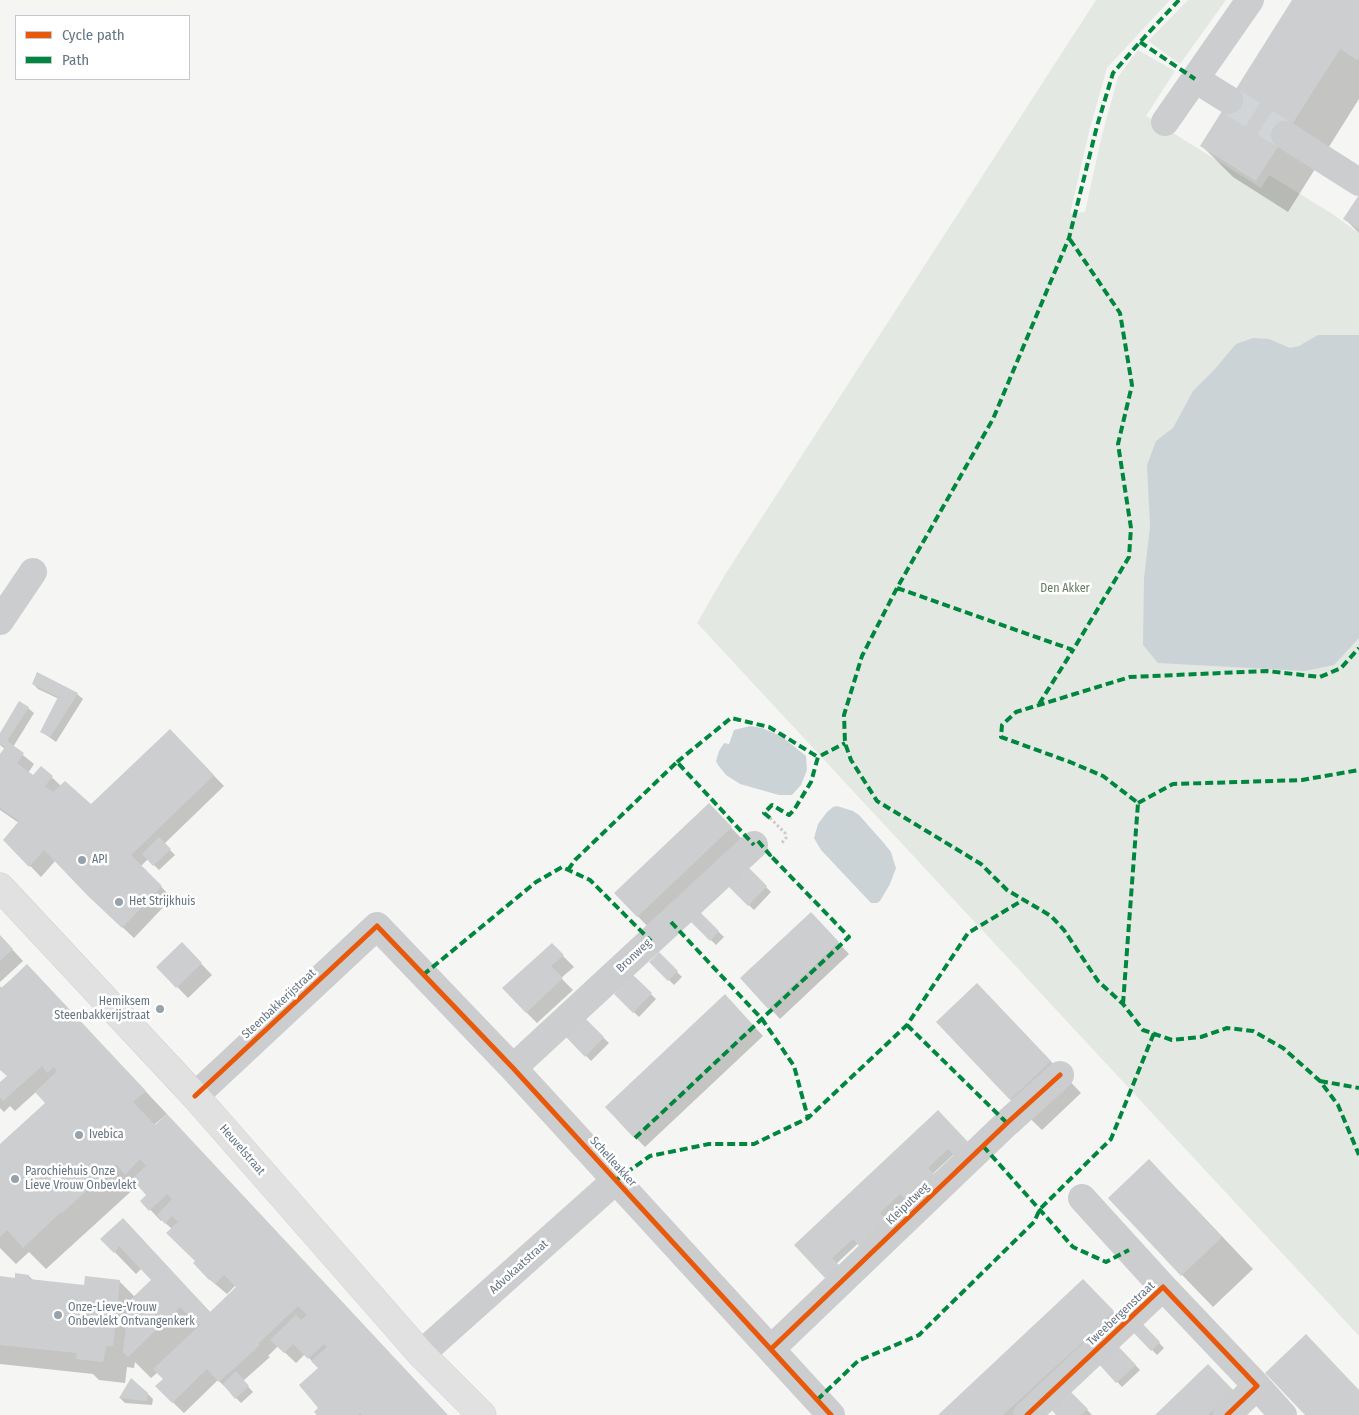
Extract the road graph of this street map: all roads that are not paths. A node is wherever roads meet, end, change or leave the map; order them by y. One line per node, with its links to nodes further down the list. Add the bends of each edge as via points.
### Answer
1 (1250, 0): 2 (street)
2 (1196, 79): 3 (street); 4 (street)
3 (1229, 100)
4 (1165, 122)
5 (1285, 135): 6 (street)
6 (1359, 182)
7 (34, 572): 8 (street)
8 (0, 621)
9 (754, 845): 12 (street, Bronweg)
10 (0, 887): 14 (main road, Heuvelstraat)
11 (377, 926): 12 (street, Schelleakker); 14 (street, Steenbakkerijstraat)
12 (513, 1068): 15 (street, Schelleakker)
13 (1060, 1075): 18 (street, Kleiputweg)
14 (195, 1096): 19 (main road, Heuvelstraat)
15 (616, 1180): 18 (street, Schelleakker); 19 (street, Advokaatstraat)
16 (1082, 1198): 17 (street, Tweebergenstraat)
17 (1164, 1287): 20 (street, Tweebergenstraat); 23 (street, Tweebergenstraat)
18 (771, 1349): 22 (street, Schelleakker)
19 (422, 1354): 21 (main road, Heuvelstraat)
20 (1257, 1386): 24 (street); 25 (street, Tweebergenstraat)
21 (482, 1415)
22 (831, 1415)
23 (1027, 1415)
24 (1226, 1415)
25 (1284, 1415)

